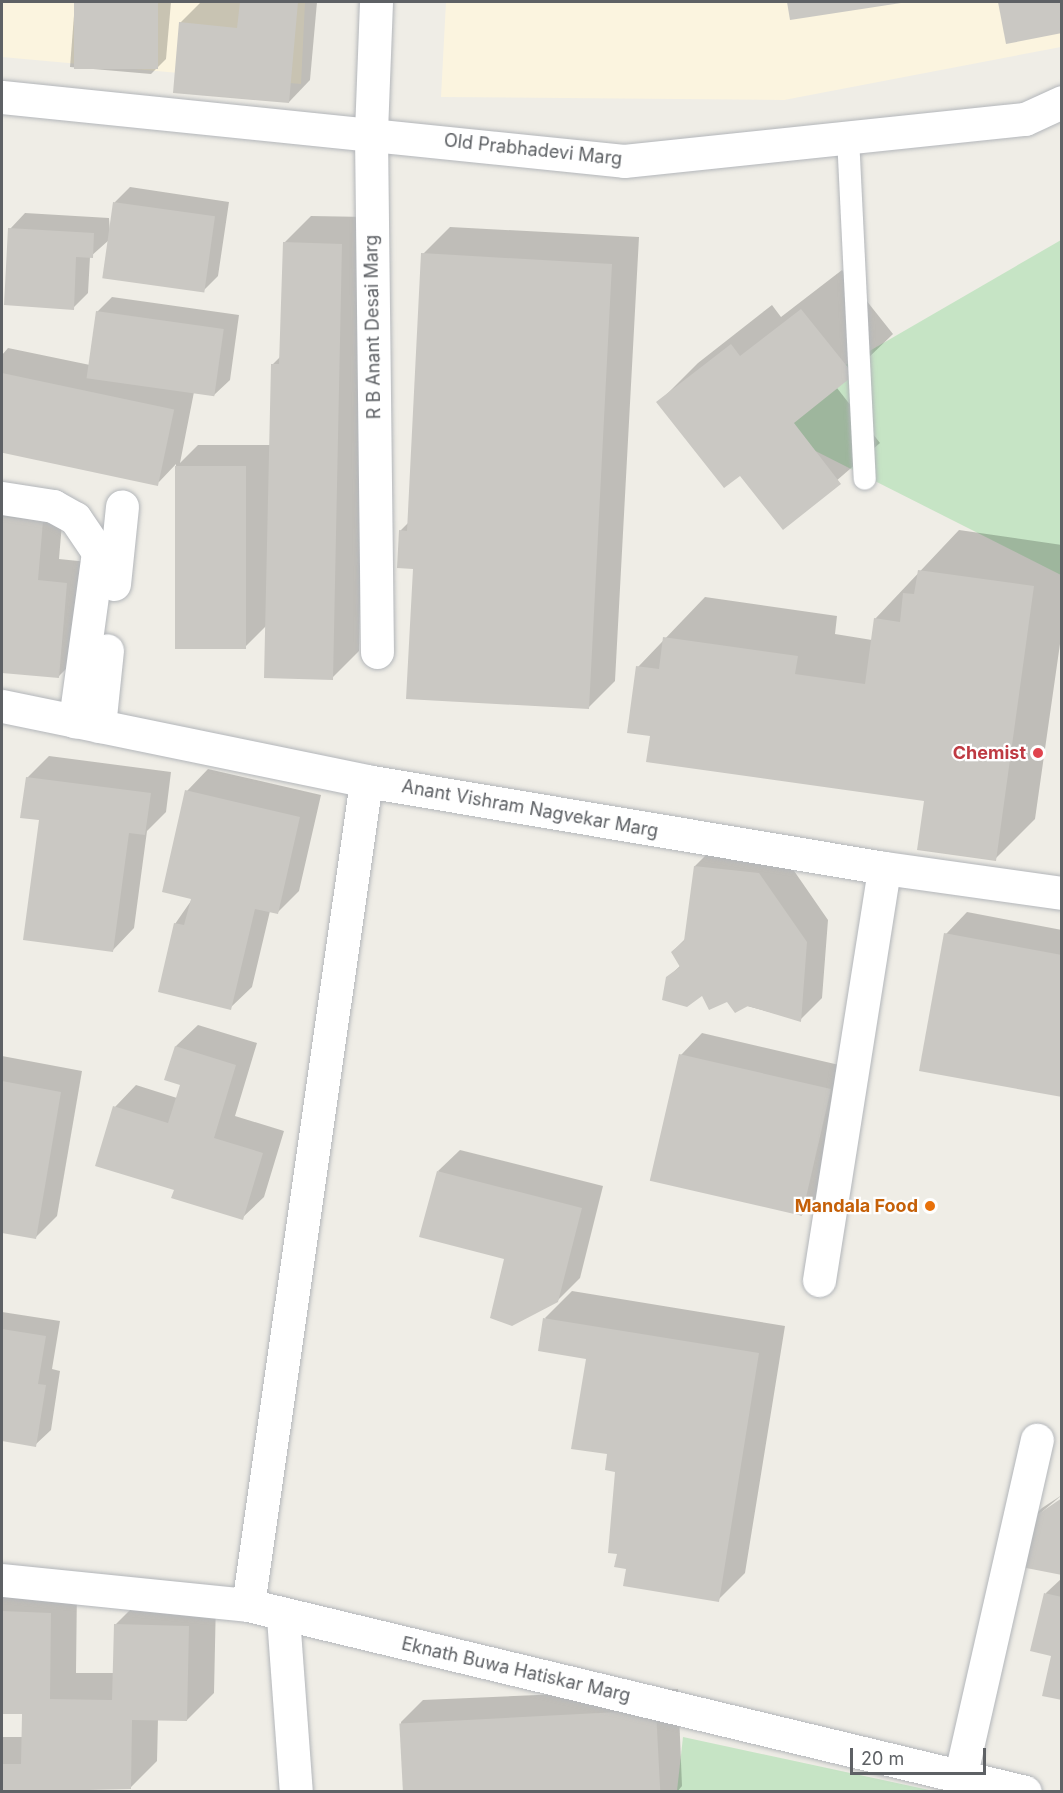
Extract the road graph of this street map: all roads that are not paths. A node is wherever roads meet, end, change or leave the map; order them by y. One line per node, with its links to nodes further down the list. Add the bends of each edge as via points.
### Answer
1 (375, 2): 4 (street, R B Anant Desai Marg)
2 (2, 97): 4 (street, Old Prabhadevi Marg)
3 (1062, 102): 5 (street, Old Prabhadevi Marg, via 1025,118)
4 (371, 134): 5 (street, Old Prabhadevi Marg, via 624,161); 9 (street, R B Anant Desai Marg)
5 (848, 137): 6 (lane)
6 (865, 479)
7 (2, 498): 11 (street, via 53,506 75,518 98,552)
8 (122, 506): 11 (street)
9 (377, 652)
10 (2, 706): 11 (street, Anant Vishram Nagvekar Marg)
11 (87, 723): 12 (street, Anant Vishram Nagvekar Marg)
12 (366, 781): 13 (street, Anant Vishram Nagvekar Marg); 18 (street)
13 (884, 868): 14 (street, Anant Vishram Nagvekar Marg); 15 (street)
14 (1062, 893)
15 (819, 1280)
16 (1037, 1440): 20 (street)
17 (2, 1580): 18 (street, Eknath Buwa Hatiskar Marg)
18 (248, 1605): 19 (street, Eknath Buwa Hatiskar Marg)
19 (282, 1617): 20 (street, Eknath Buwa Hatiskar Marg); 21 (street)
20 (960, 1778): 22 (street, Eknath Buwa Hatiskar Marg)
21 (296, 1791)
22 (1025, 1791)

